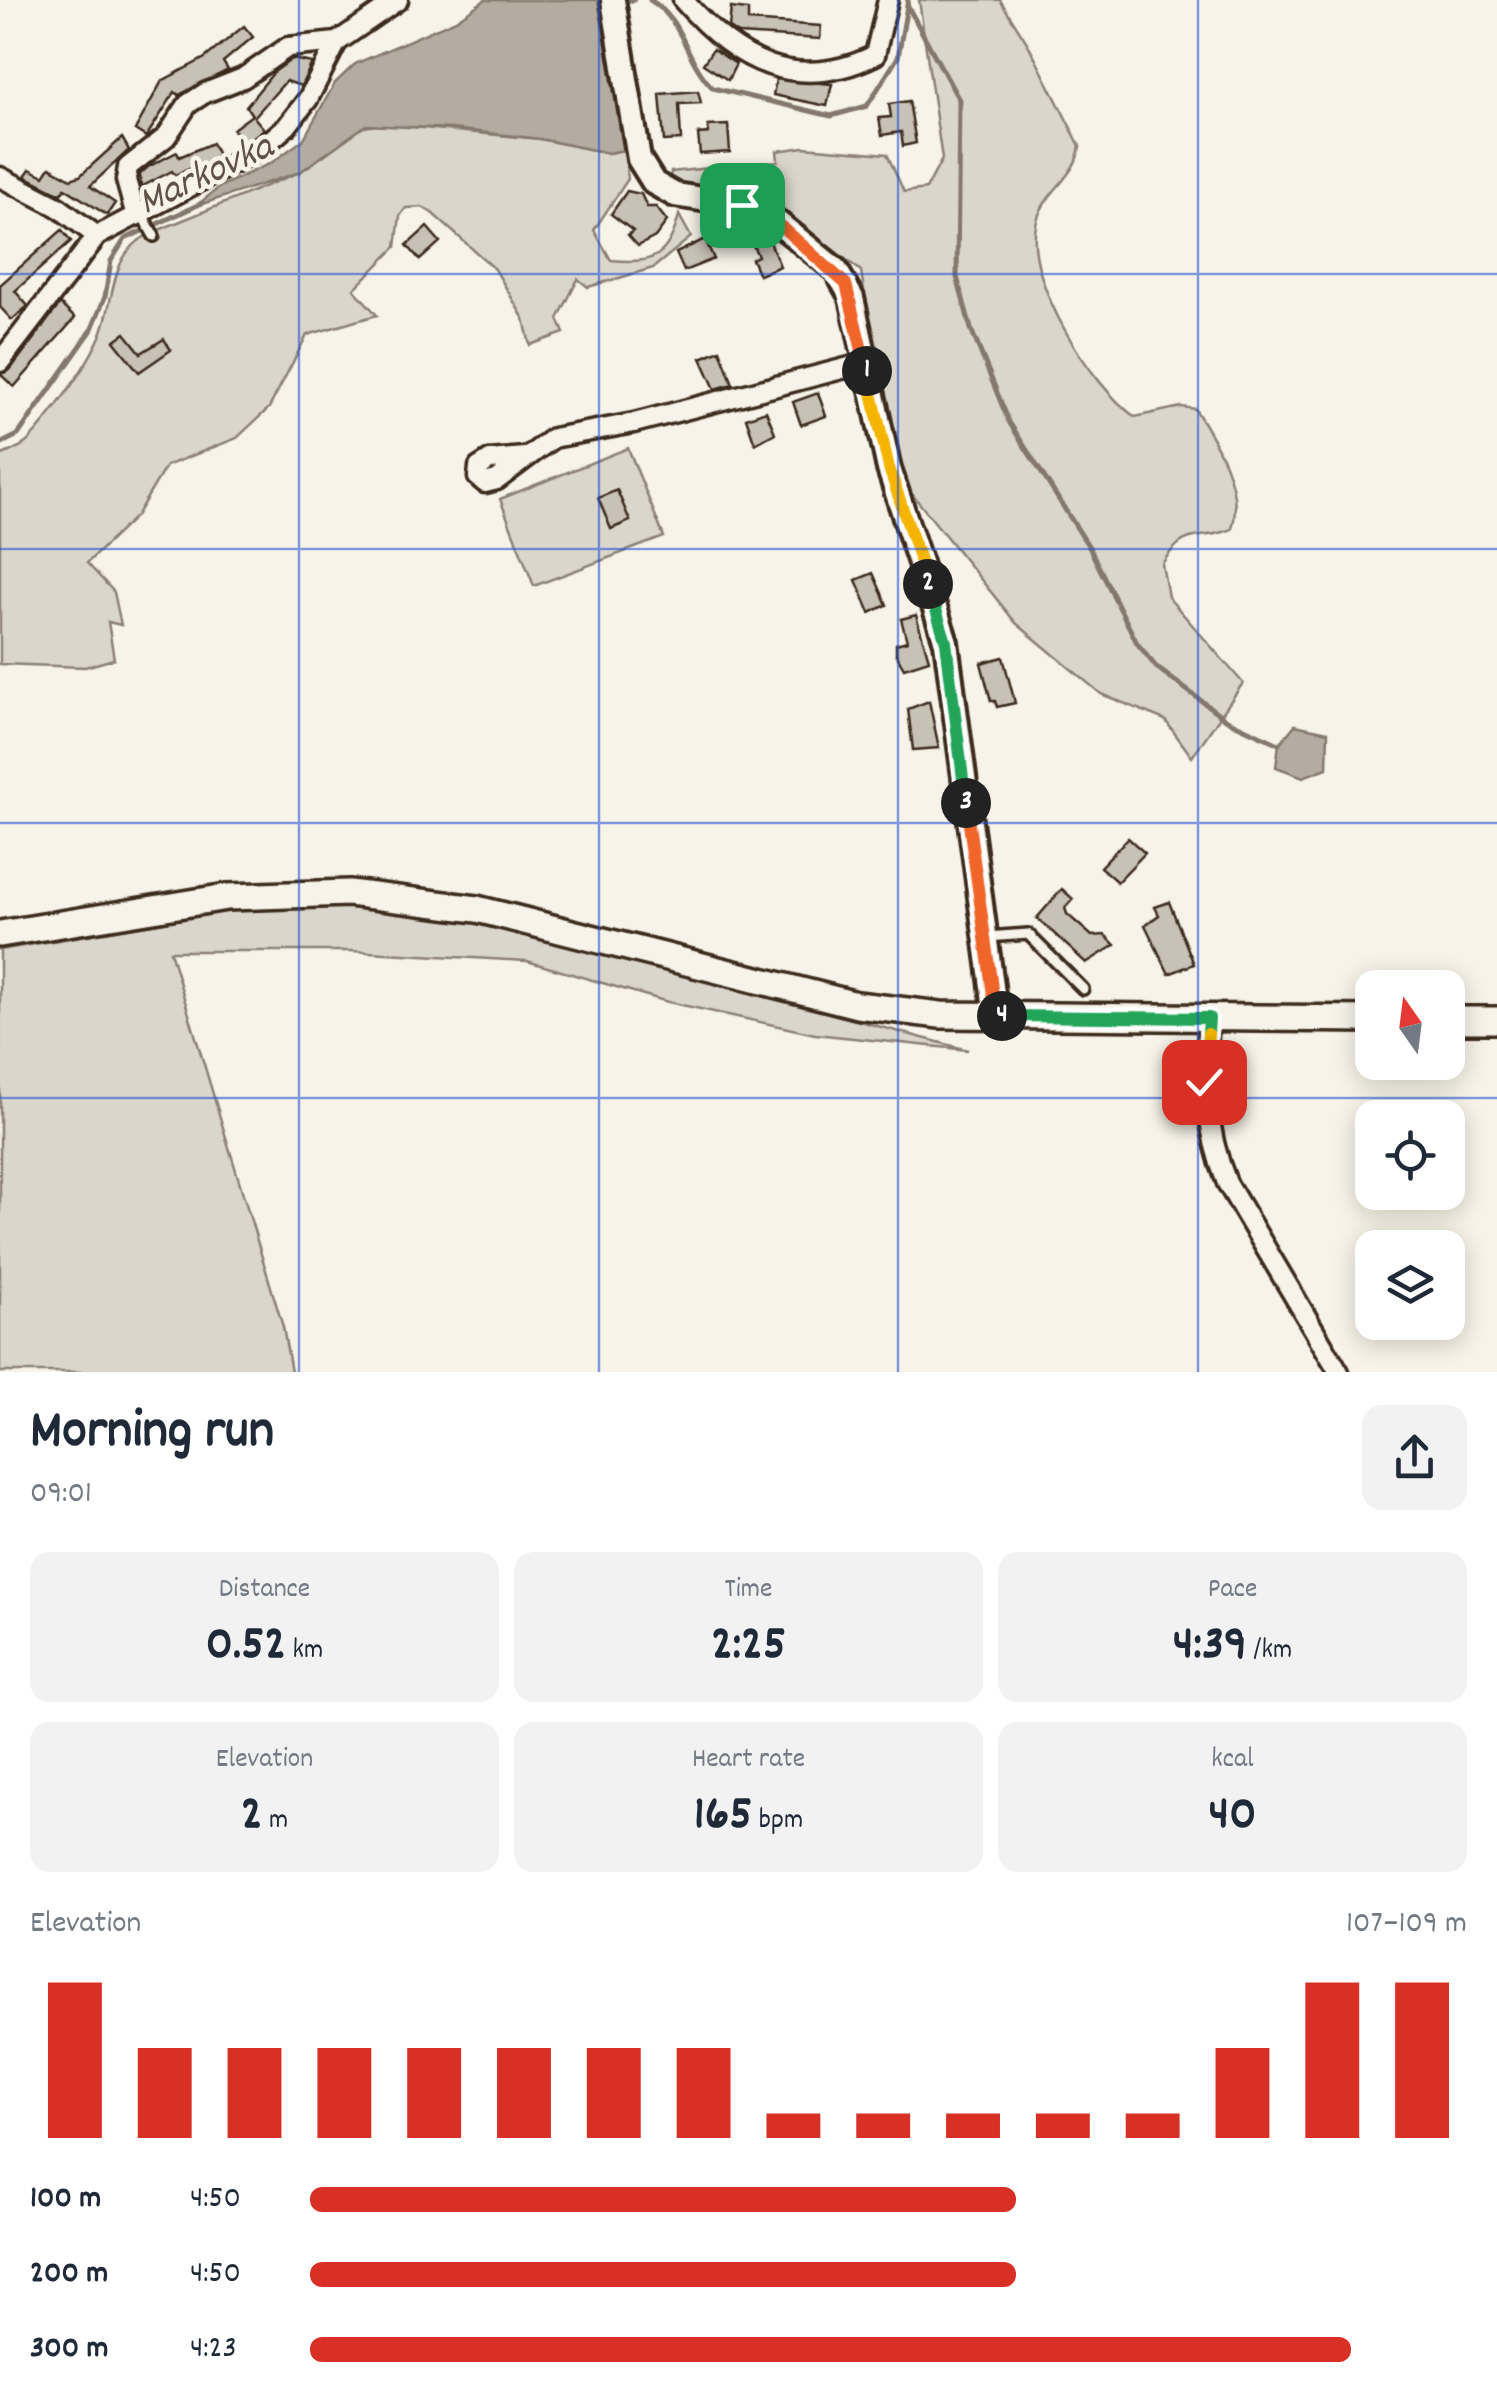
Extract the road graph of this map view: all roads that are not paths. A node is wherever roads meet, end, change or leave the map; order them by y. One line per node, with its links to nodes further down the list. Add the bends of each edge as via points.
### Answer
1 (398, 0): 5 (street)
2 (613, 0): 11 (street, via 639,160 654,182 675,195 742,205 772,218 836,270 852,298)
3 (683, 0): 4 (street, via 716,36 757,61 824,74 874,55)
4 (888, 0)
5 (337, 42): 7 (street, via 287,126); 7 (street, via 288,47 188,104 166,137 128,166 126,180)
6 (0, 177): 8 (street)
7 (142, 217): 8 (street); 9 (lane)
8 (97, 236): 10 (street)
9 (154, 236)
10 (0, 362)
11 (865, 363): 12 (street, via 634,423 569,433); 14 (street, via 889,468 946,642)
12 (524, 456)
13 (0, 934): 16 (main road, via 227,897 407,897 858,1005)
14 (984, 937): 15 (lane, via 1028,934); 16 (street)
15 (1083, 989)
16 (996, 1016): 17 (main road)
17 (1209, 1018): 18 (main road); 21 (street, via 1204,1082 1216,1155)
18 (1355, 1020)
19 (1465, 1020): 20 (main road)
20 (1497, 1020)
21 (1339, 1372)

